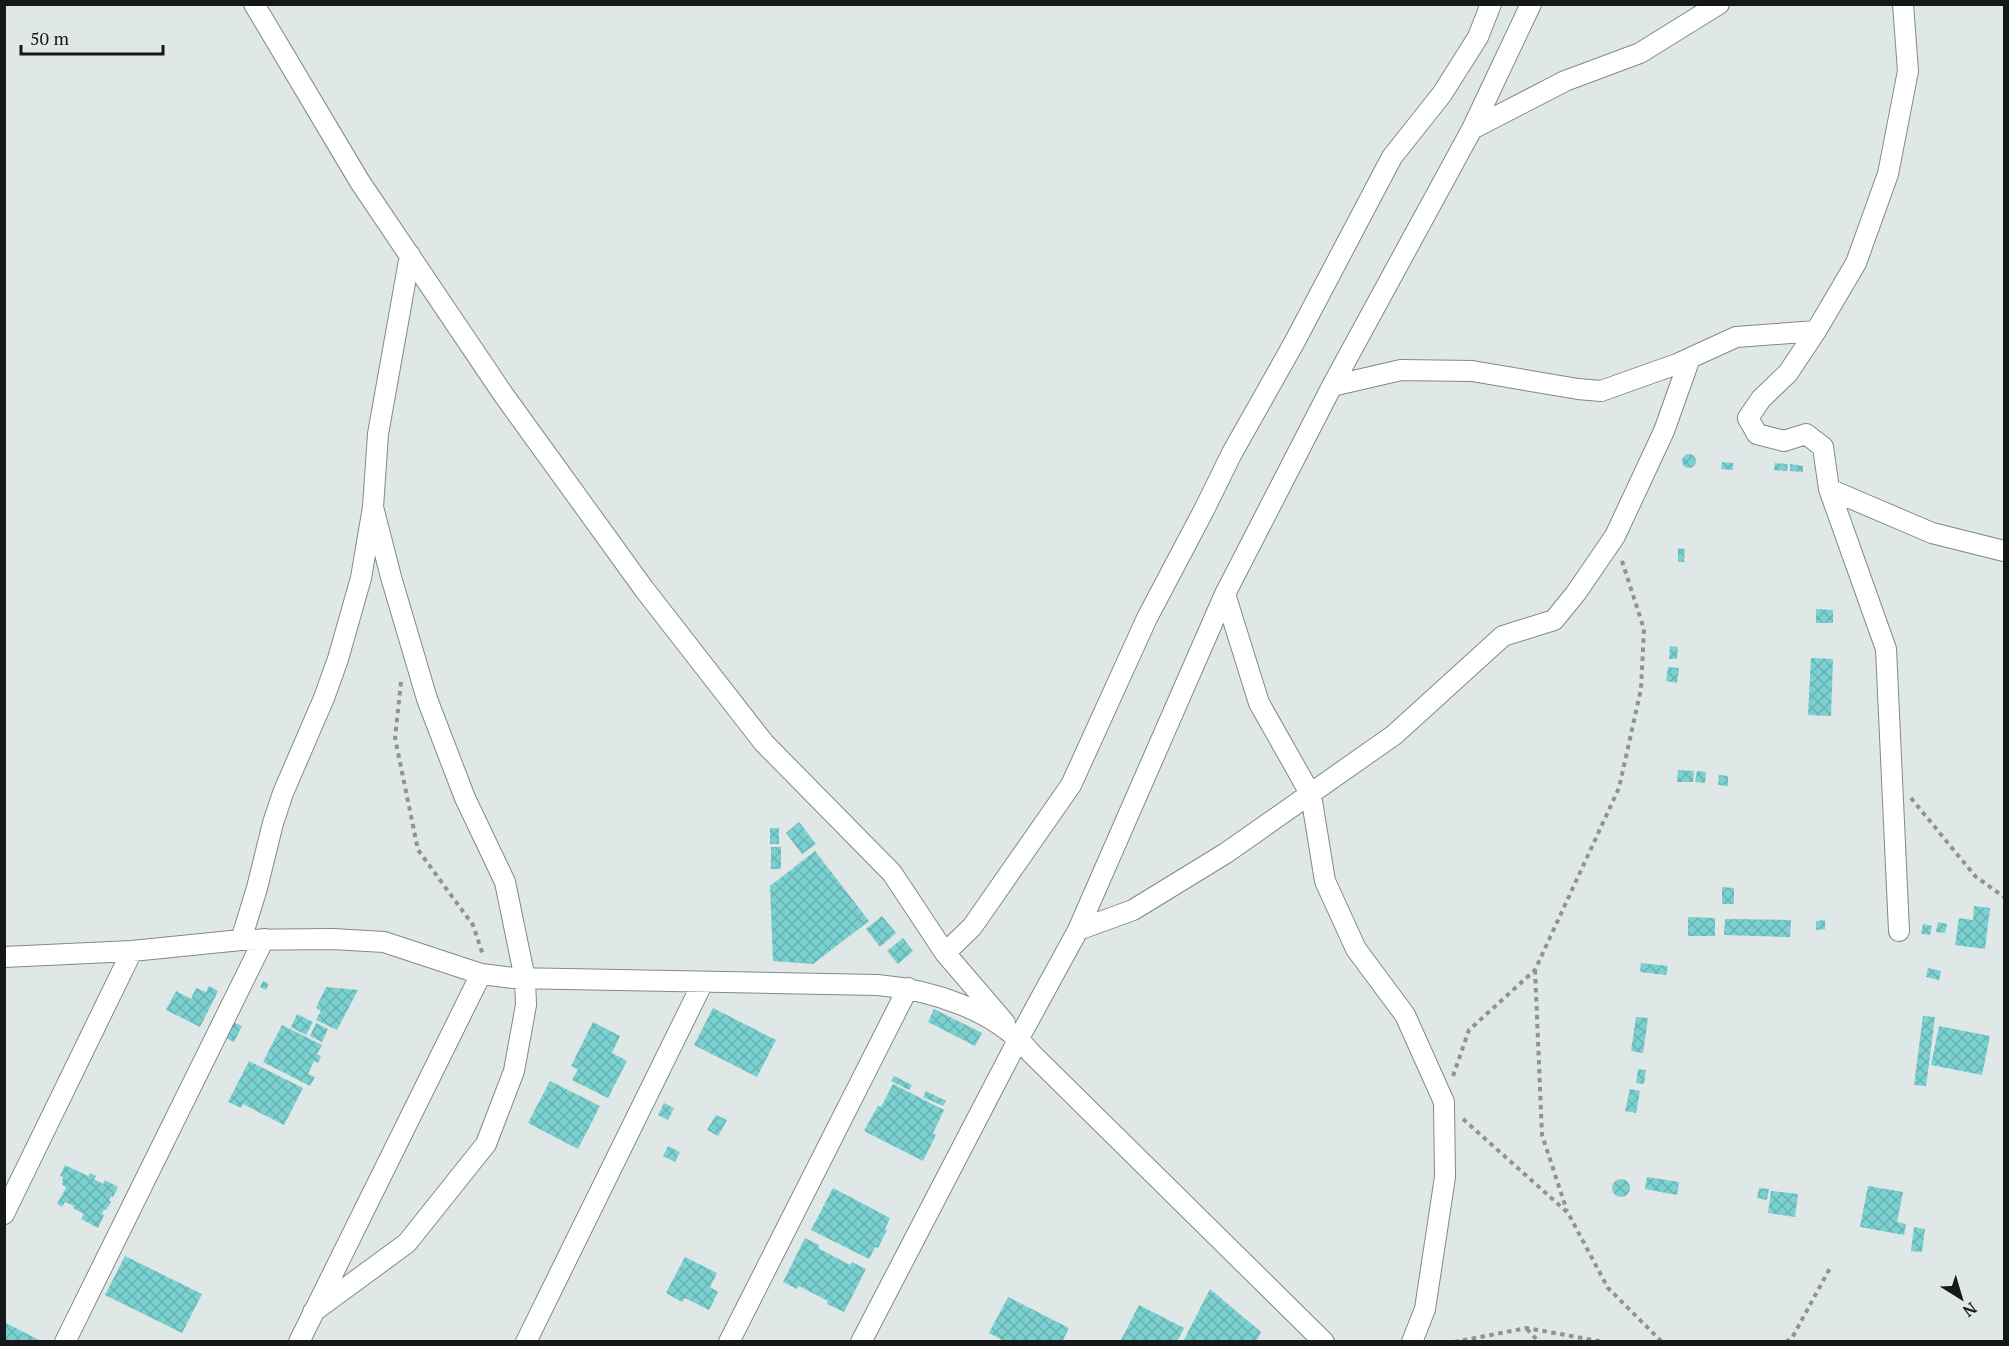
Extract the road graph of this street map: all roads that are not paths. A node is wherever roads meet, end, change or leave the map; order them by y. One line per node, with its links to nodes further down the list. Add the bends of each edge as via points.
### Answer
1 (254, 4): 7 (street, via 360,182)
2 (1491, 4): 21 (street, via 1478,37 1442,94 1392,157 1232,453 1147,618 1071,785 972,927)
3 (1531, 4): 6 (street)
4 (1719, 4): 6 (street, via 1640,53 1565,81)
5 (1903, 4): 8 (street, via 1908,71 1888,174 1856,263)
6 (1472, 129): 10 (street)
7 (410, 255): 12 (street, via 378,434); 21 (street, via 503,394 644,589 764,743 892,873)
8 (1816, 331): 9 (street, via 1736,337); 11 (street, via 1788,373 1748,418 1757,434 1784,441 1806,434 1823,447)
9 (1690, 358): 10 (street, via 1601,391 1472,371 1401,370); 15 (street, via 1664,431 1615,536 1554,620 1503,636 1394,735)
10 (1332, 386): 14 (street)
11 (1829, 489): 13 (street, via 1932,533); 17 (street, via 1886,649)
12 (373, 507): 19 (street, via 351,619 324,698 276,813); 24 (street, via 427,699 465,798 505,882)
13 (2004, 551)
14 (1225, 594): 15 (street, via 1259,703); 16 (street)
15 (1311, 795): 16 (street, via 1133,910); 36 (street, via 1325,881 1356,949 1406,1015 1444,1102 1445,1177 1425,1309)
16 (1078, 930): 27 (street)
17 (1899, 931)
18 (264, 939): 19 (street); 23 (street, via 384,942); 30 (street)
19 (241, 940): 20 (street)
20 (132, 951): 22 (street); 28 (street)
21 (945, 952): 27 (street)
22 (4, 957)
23 (486, 974): 24 (street); 29 (street)
24 (525, 979): 25 (street); 29 (street, via 526,1005 514,1071 486,1144 407,1243)
25 (703, 982): 26 (street); 32 (street)
26 (908, 988): 27 (street, via 965,1006); 33 (street)
27 (1019, 1038): 34 (street); 35 (street)
28 (4, 1214)
29 (314, 1311): 31 (street)
30 (64, 1341)
31 (299, 1341)
32 (526, 1341)
33 (729, 1341)
34 (861, 1341)
35 (1324, 1341)
36 (1412, 1341)

